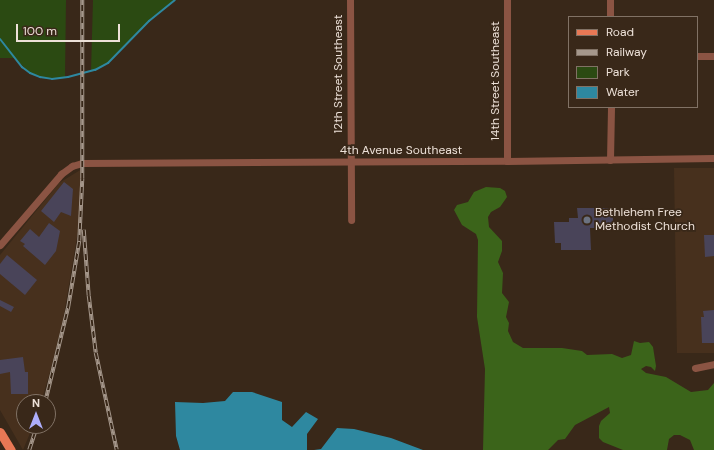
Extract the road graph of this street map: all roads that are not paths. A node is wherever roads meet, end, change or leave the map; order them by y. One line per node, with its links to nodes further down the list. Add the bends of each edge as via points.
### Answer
1 (350, 0): 11 (street, 12th Street Southeast)
2 (507, 0): 10 (street, 14th Street Southeast)
3 (610, 0): 4 (street)
4 (610, 16)
5 (698, 56): 6 (street)
6 (714, 56)
7 (610, 108): 9 (street)
8 (714, 158): 9 (street, 4th Avenue Southeast)
9 (610, 160): 10 (street, 4th Avenue Southeast)
10 (507, 162): 11 (street, 4th Avenue Southeast)
11 (350, 163): 12 (street, 12th Street Southeast); 13 (street, 4th Avenue Southeast, via 89,162 72,166 61,174)
12 (351, 220)
13 (0, 245)
14 (714, 364): 15 (street)
15 (695, 368)
16 (0, 432): 17 (main road)
17 (11, 450)

